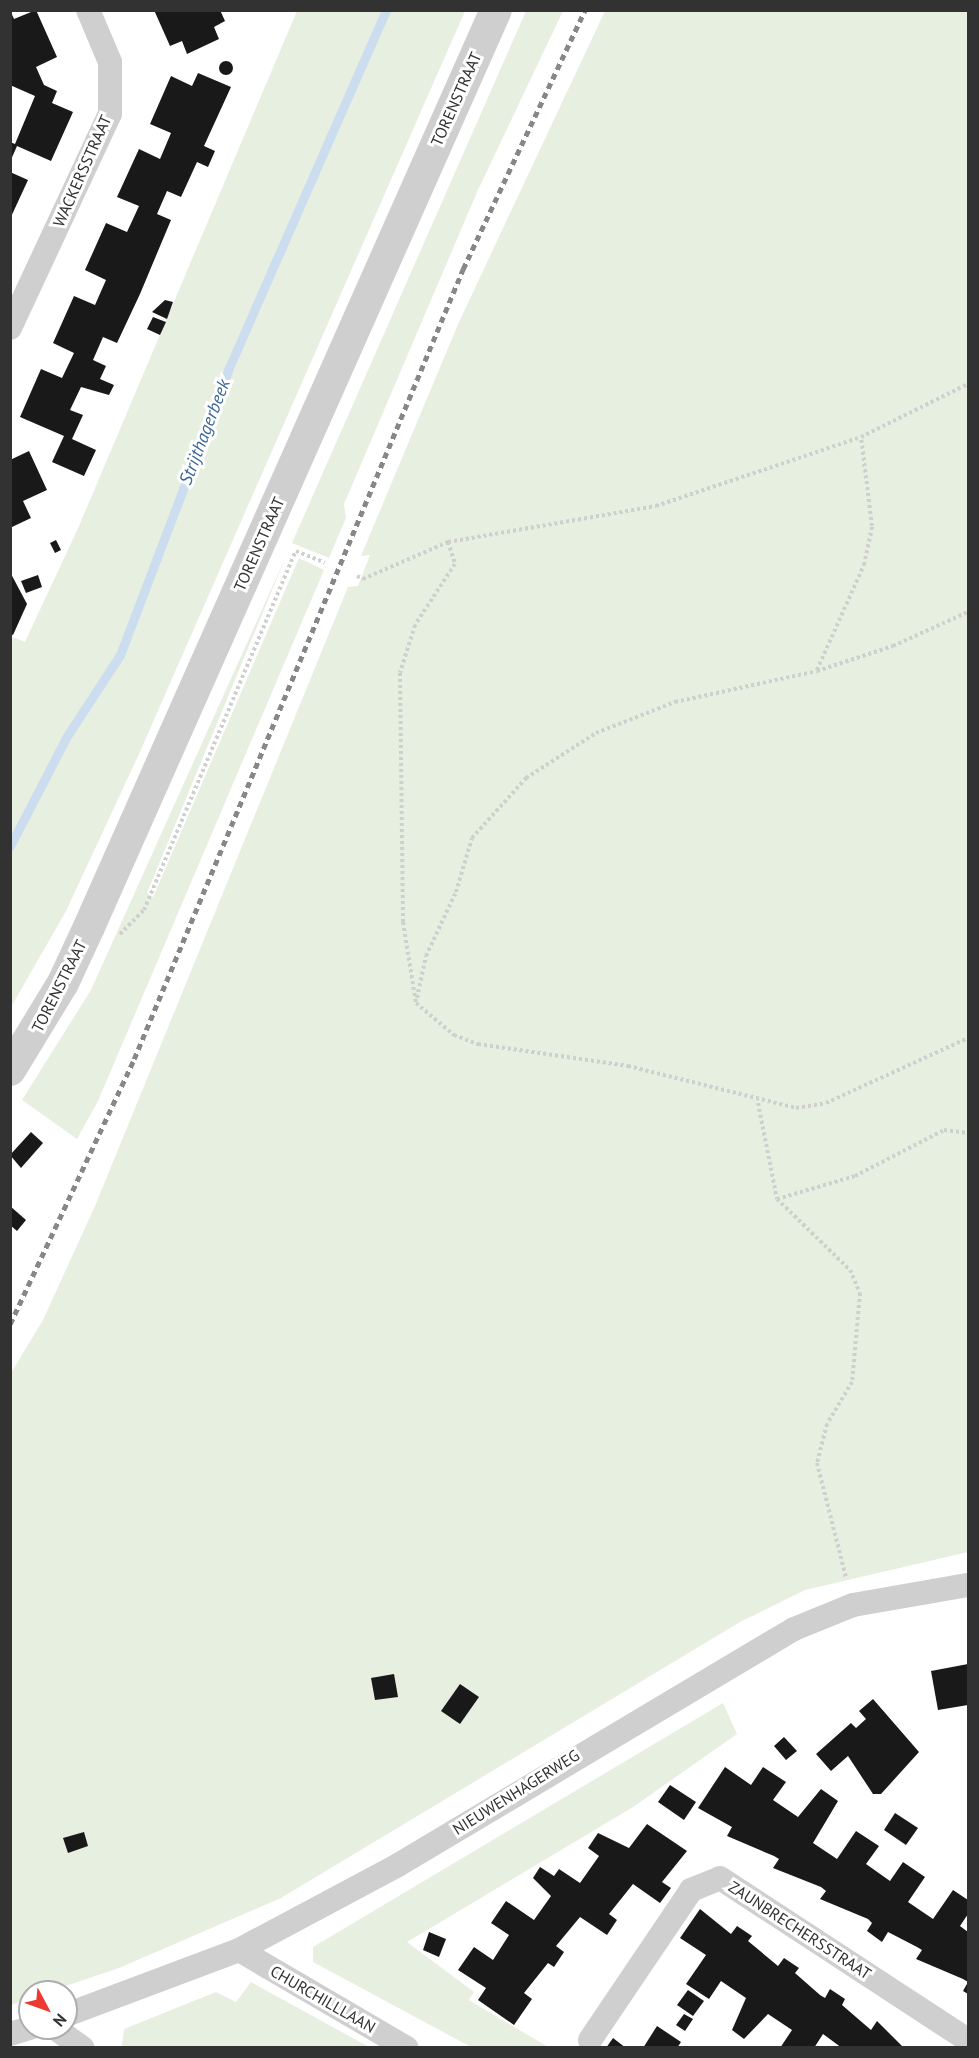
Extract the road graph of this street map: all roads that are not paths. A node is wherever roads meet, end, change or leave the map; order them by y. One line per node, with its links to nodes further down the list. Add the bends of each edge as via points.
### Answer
1 (88, 10): 3 (street, WACKERSSTRAAT, via 110,62 110,114)
2 (496, 10): 4 (street, TORENSTRAAT, via 85,937)
3 (10, 327)
4 (10, 1070)
5 (969, 1585): 6 (street, NIEUWENHAGERWEG, via 854,1605 733,1661 398,1865)
6 (239, 1950): 7 (street, NIEUWENHAGERWEG); 10 (street, CHURCHILLLAAN)
7 (78, 2010)
8 (590, 2040): 9 (street, ZAUNBRECHERSSTRAAT, via 691,1890 720,1878)
9 (969, 2040)
10 (407, 2048)

